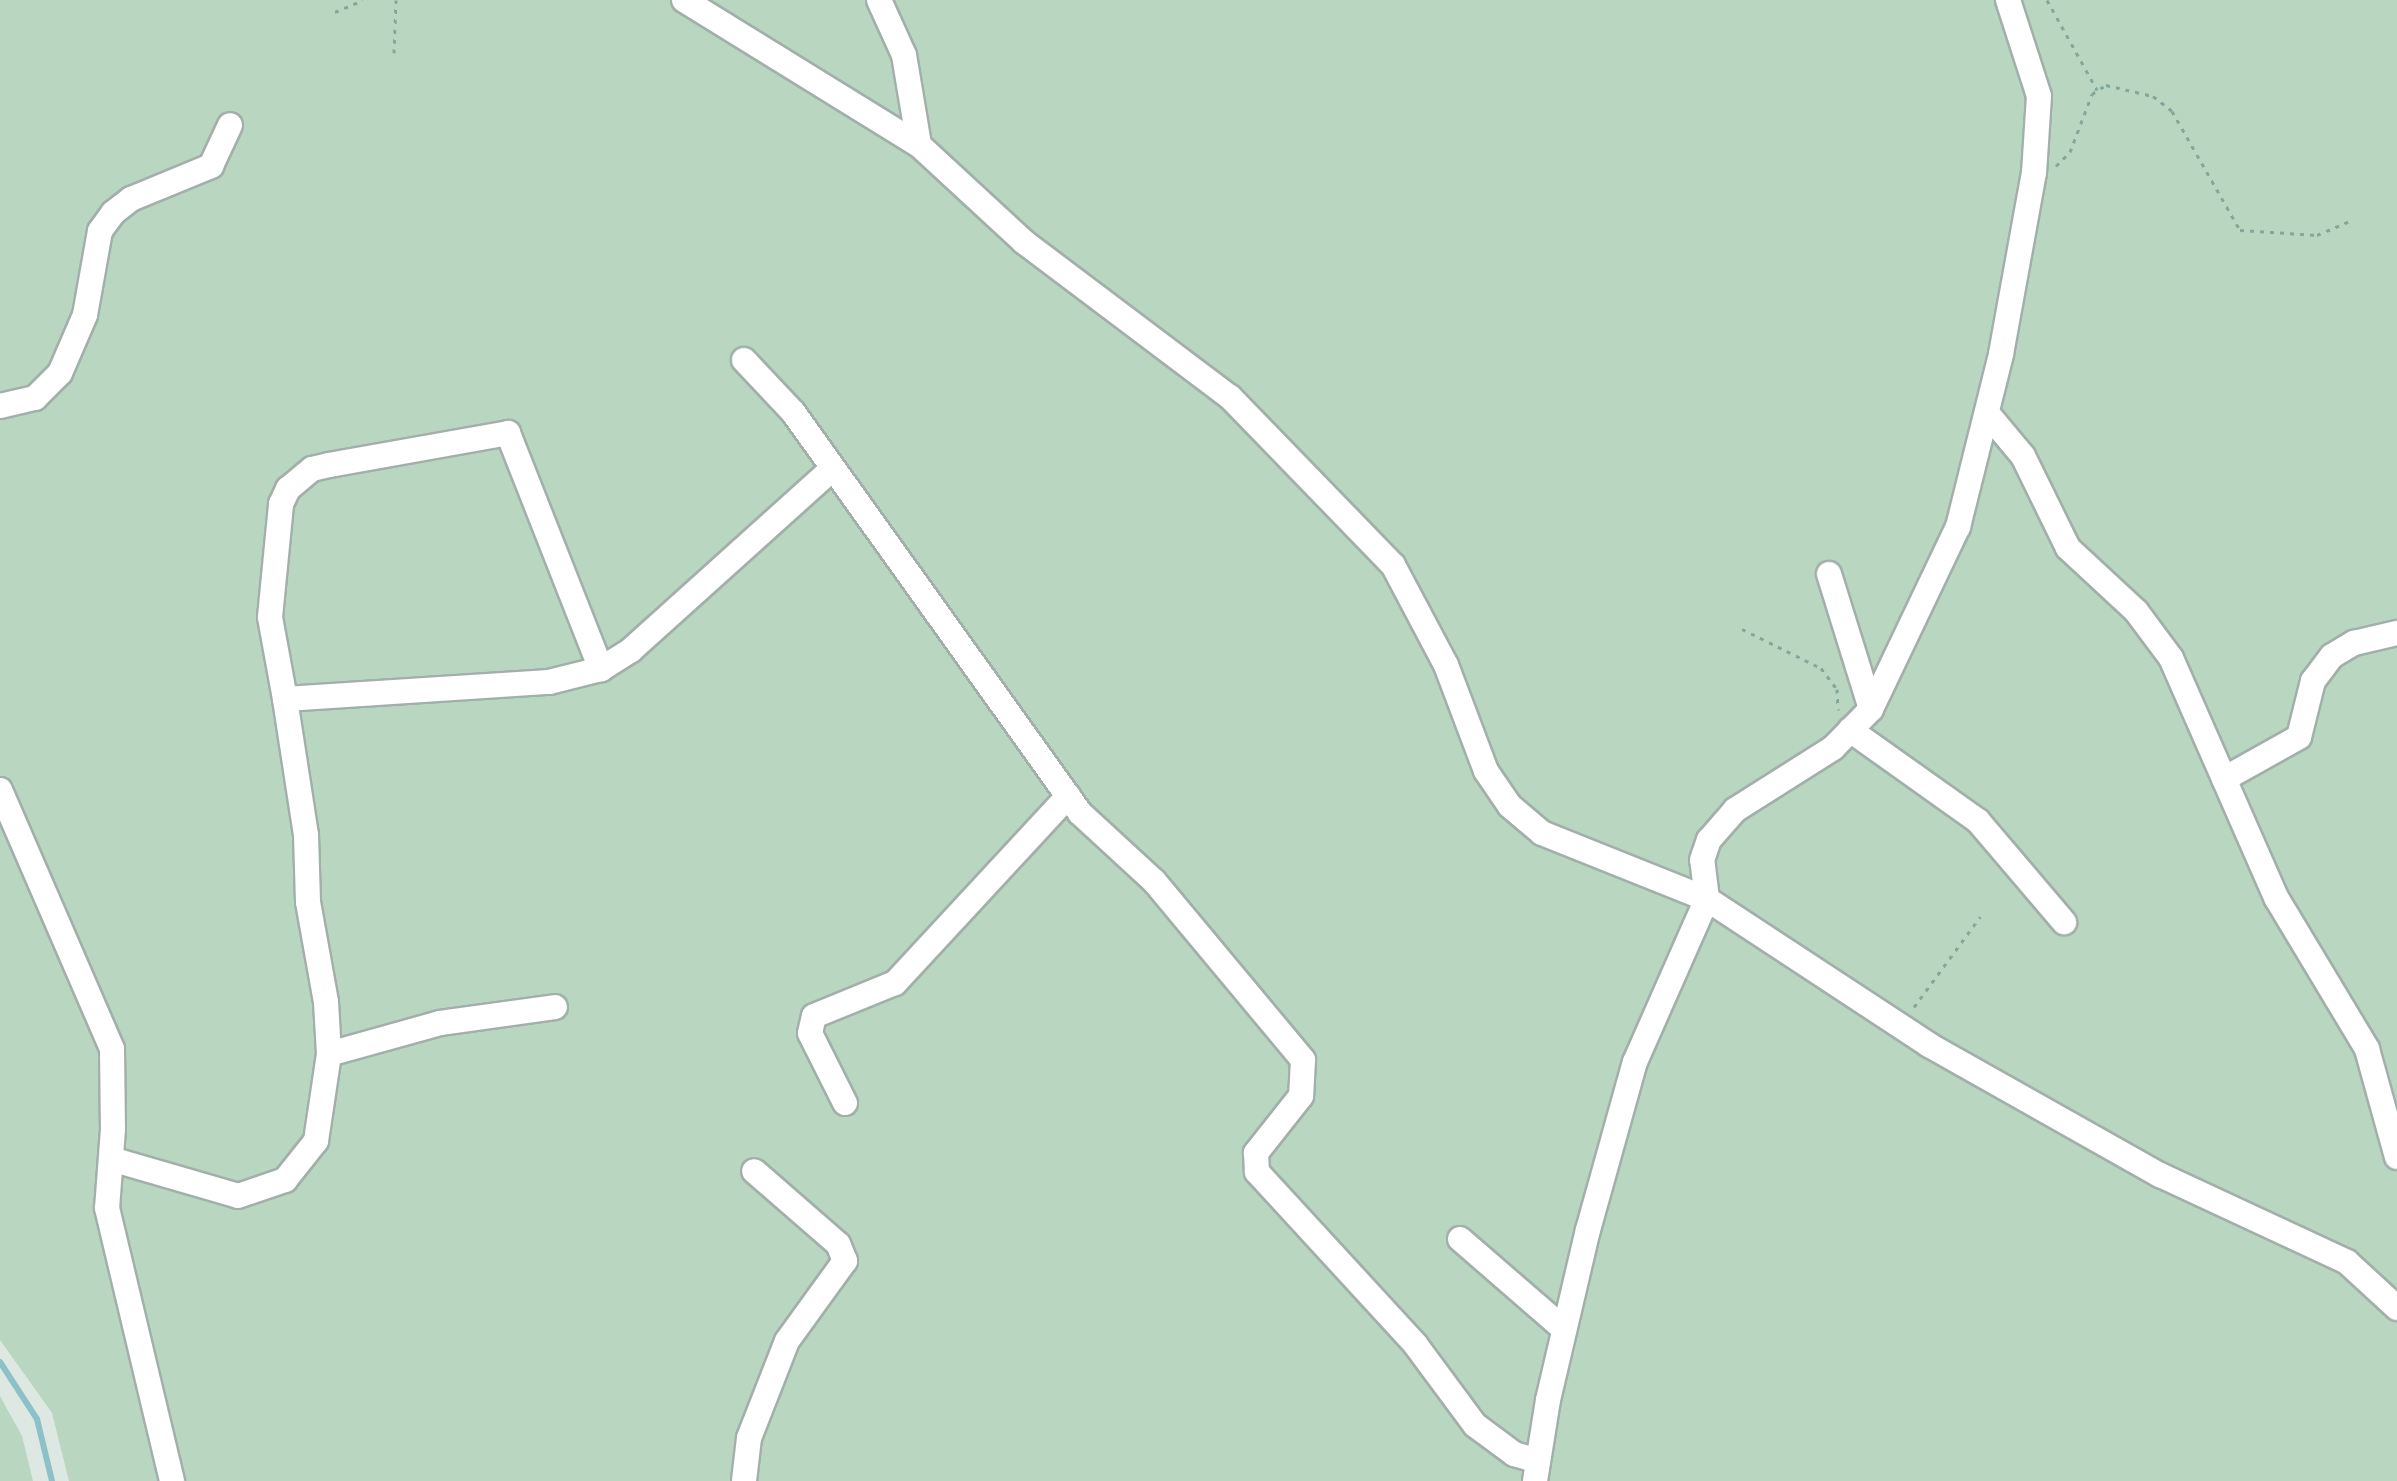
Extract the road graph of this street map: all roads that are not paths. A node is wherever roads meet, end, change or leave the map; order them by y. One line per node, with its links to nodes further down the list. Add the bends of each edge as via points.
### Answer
1 (684, 0): 5 (street)
2 (879, 0): 5 (street, via 904,55)
3 (2008, 0): 8 (street, via 2039,96 2034,173)
4 (230, 125): 7 (street, via 211,166 131,199 113,213 100,231 85,315 60,373 35,398)
5 (919, 145): 19 (street, via 1024,242 1230,397 1393,565 1446,665 1486,771 1510,806 1542,833 1579,852)
6 (744, 360): 9 (street, via 793,412)
7 (0, 406)
8 (1987, 413): 14 (street, via 1958,527); 16 (street, via 2023,456 2068,548 2136,611 2164,645)
9 (831, 470): 12 (street, via 631,650); 18 (street)
10 (1829, 574): 14 (street)
11 (2397, 633): 16 (street, via 2354,643 2332,656 2313,681 2299,737)
12 (601, 669): 13 (street, via 549,682); 13 (street, via 508,433 312,469 288,489 281,504 270,617)
13 (285, 699): 22 (street, via 306,835 308,902 326,1002)
14 (1871, 709): 15 (street)
15 (1843, 724): 19 (street, via 1833,748 1719,823 1702,860); 20 (street, via 1978,821)
16 (2224, 779): 24 (street, via 2289,923 2360,1035)
17 (0, 790): 25 (street, via 112,1049)
18 (1068, 796): 23 (street, via 895,983 814,1016 810,1033); 30 (street, via 1154,881 1303,1060 1301,1096 1256,1153 1257,1172 1415,1344 1475,1425)
19 (1707, 899): 28 (street, via 1900,1027 2160,1175 2347,1262); 29 (street, via 1635,1062)
20 (2064, 922)
21 (555, 1007): 22 (street, via 440,1023)
22 (329, 1054): 25 (street, via 316,1141 285,1180 263,1191 238,1196)
23 (845, 1103)
24 (2397, 1157)
25 (111, 1159): 31 (street, via 107,1208)
26 (754, 1171): 32 (street, via 838,1244 845,1261 787,1341 749,1438)
27 (1460, 1239): 29 (street)
28 (2397, 1308)
29 (1564, 1329): 30 (street)
30 (1536, 1471)
31 (172, 1481)
32 (744, 1481)

